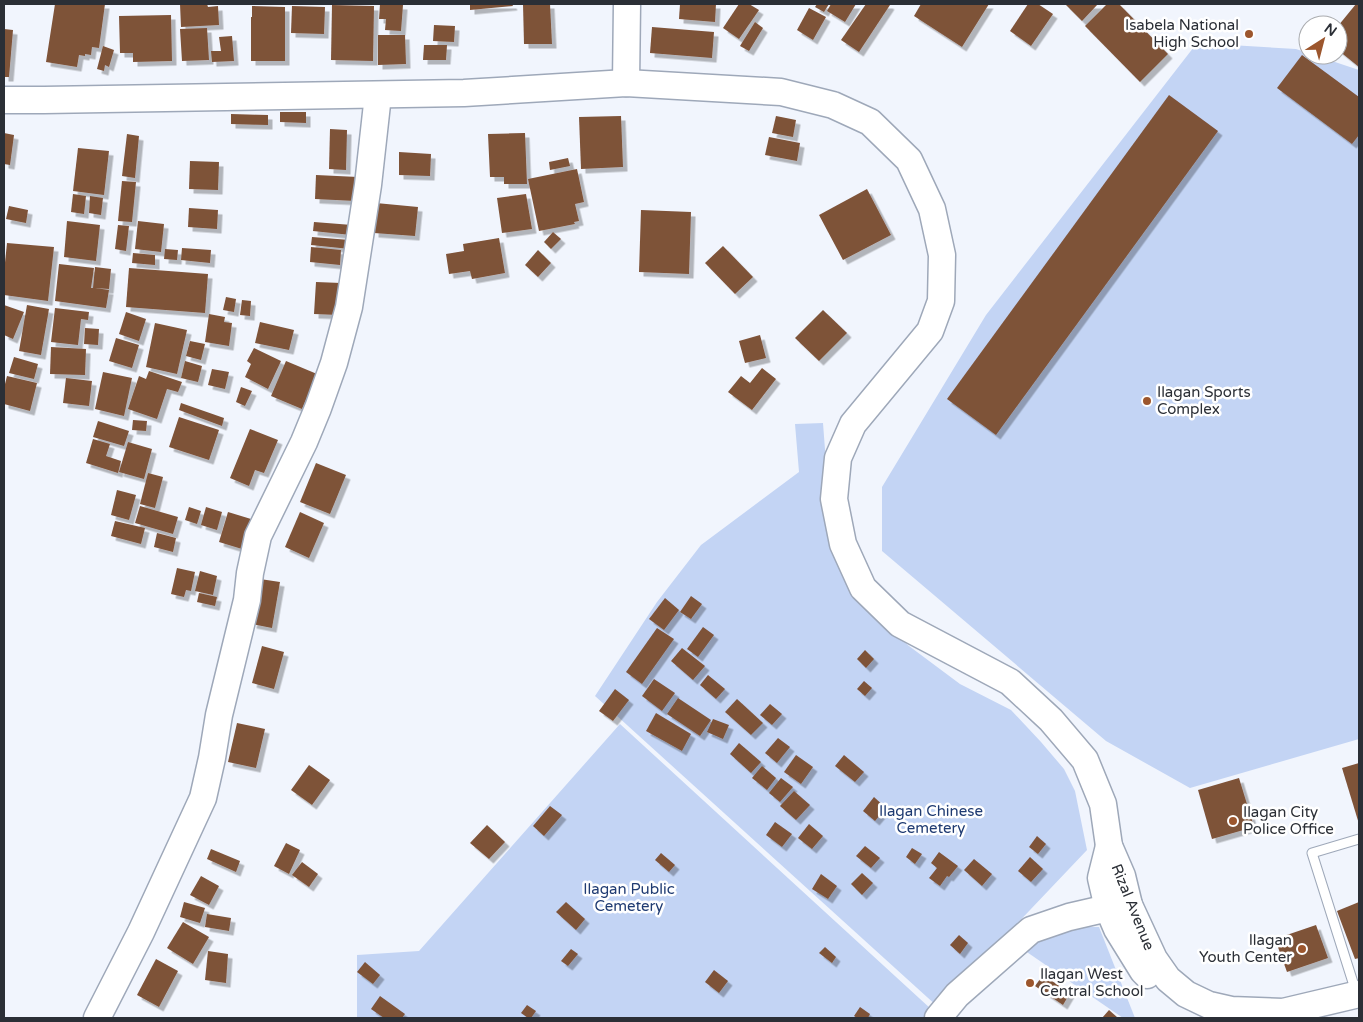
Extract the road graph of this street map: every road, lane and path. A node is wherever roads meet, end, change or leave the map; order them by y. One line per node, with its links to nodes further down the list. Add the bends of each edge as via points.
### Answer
1 (627, 4): 2 (main road)
2 (626, 83): 3 (main road); 6 (main road, Rizal Avenue, via 781,92 833,105 870,122 909,160 932,209 942,255 941,301 930,331 853,424 838,458 834,499 843,544 863,588 900,624 1010,682 1051,720 1085,760 1103,804 1109,846 1101,878)
3 (378, 95): 4 (main road); 9 (main road, via 349,307 318,408 258,536 203,798)
4 (4, 100)
5 (1359, 839): 7 (lane, via 1312,853)
6 (1118, 906): 8 (main road, Rizal Avenue, via 1168,979 1186,994 1209,1005); 10 (main road, via 1030,930 957,994); 11 (main road, Rizal Avenue, via 1117,929 1143,971 1177,1008)
7 (1359, 1000): 8 (main road, Rizal Avenue); 12 (main road)
8 (1271, 1015)
9 (97, 1018)
10 (938, 1018)
11 (1205, 1018)
12 (1326, 1018)

